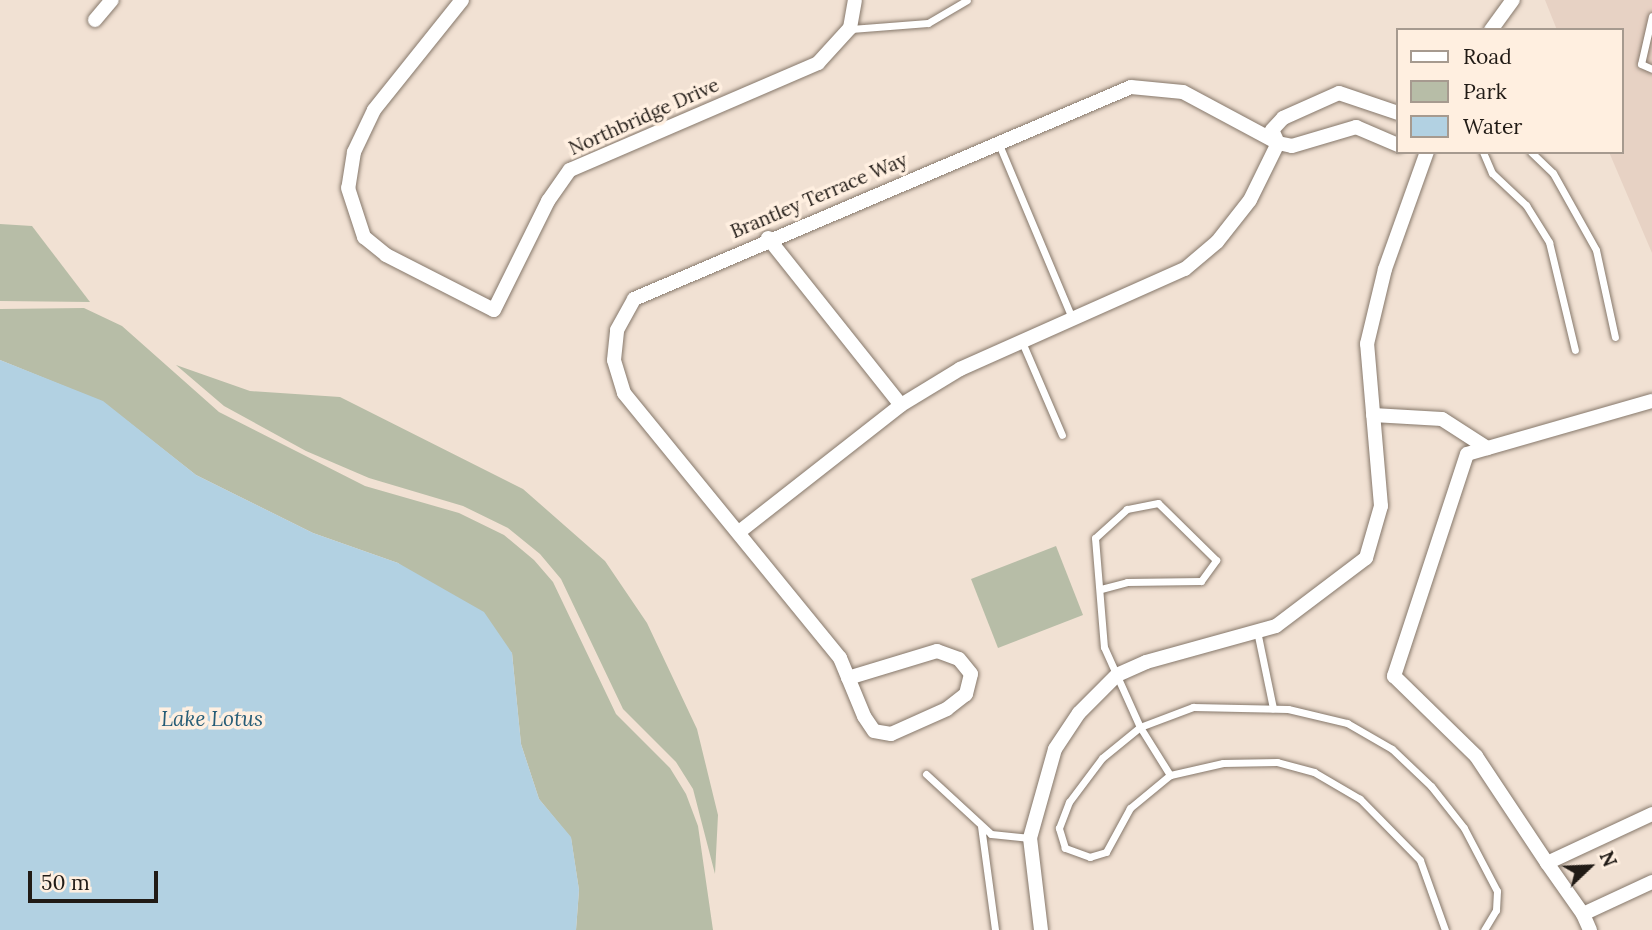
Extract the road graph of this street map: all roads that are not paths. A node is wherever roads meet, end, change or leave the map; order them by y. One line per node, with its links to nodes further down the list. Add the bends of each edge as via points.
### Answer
1 (112, 0): 7 (street)
2 (463, 0): 9 (street, Northbridge Drive, via 374,110 354,152 348,188 364,237 386,255 495,310 548,201 570,170 818,63)
3 (855, 0): 9 (street)
4 (968, 0): 9 (lane, via 928,23)
5 (1513, 0): 8 (street)
6 (1652, 16): 10 (lane, via 1641,64)
7 (95, 20)
8 (1492, 28)
9 (850, 29)
10 (1652, 69)
11 (1396, 112): 13 (street, via 1339,93 1314,99 1272,130)
12 (998, 141): 13 (street, Brantley Terrace Way, via 1131,87 1156,87 1224,109); 18 (street, Brantley Terrace Way); 19 (lane)
13 (1278, 143): 14 (street, via 1292,146 1356,127); 19 (street, via 1250,200 1217,242 1185,269)
14 (1396, 144)
15 (1424, 154): 25 (street, via 1385,269 1367,344)
16 (1484, 154): 22 (lane, via 1492,173 1526,205 1549,242)
17 (1533, 154): 20 (lane, via 1553,173 1596,250)
18 (768, 239): 24 (street); 28 (street, Brantley Terrace Way, via 634,299 616,340 624,393)
19 (1073, 320): 21 (street)
20 (1615, 337)
21 (1022, 342): 24 (street); 26 (lane)
22 (1575, 350)
23 (1652, 401): 27 (street)
24 (901, 405): 28 (street)
25 (1373, 415): 27 (street, via 1442,419); 30 (street, via 1381,506 1366,558 1276,626)
26 (1062, 435)
27 (1487, 448): 40 (street, via 1467,454 1394,676 1476,756)
28 (739, 532): 32 (street, Brantley Terrace Way, via 839,658)
29 (1101, 589): 29 (lane, via 1201,581 1216,560 1158,503 1142,504 1109,521 1095,538); 31 (lane, via 1104,646)
30 (1257, 631): 31 (street); 33 (lane)
31 (1117, 675): 34 (lane); 39 (street, via 1079,713 1055,749)
32 (848, 678): 32 (street, Brantley Terrace Way, via 874,731 891,733 947,709 966,694 967,666 937,652)
33 (1273, 708): 34 (lane, via 1193,707); 46 (lane, via 1347,723 1392,749 1431,786 1464,828 1497,891 1496,910)
34 (1140, 727): 36 (lane); 36 (lane, via 1102,758 1069,802 1059,828 1065,848 1090,857 1106,852 1130,808)
35 (926, 774): 38 (lane)
36 (1170, 775): 45 (lane, via 1223,763 1277,762 1314,772 1360,799 1420,860)
37 (1652, 814): 40 (street)
38 (981, 826): 39 (lane, via 991,834); 43 (lane)
39 (1030, 838): 44 (street)
40 (1547, 863): 42 (street)
41 (1652, 881): 42 (street)
42 (1583, 914): 47 (street)
43 (995, 930)
44 (1041, 930)
45 (1445, 930)
46 (1484, 930)
47 (1590, 930)

